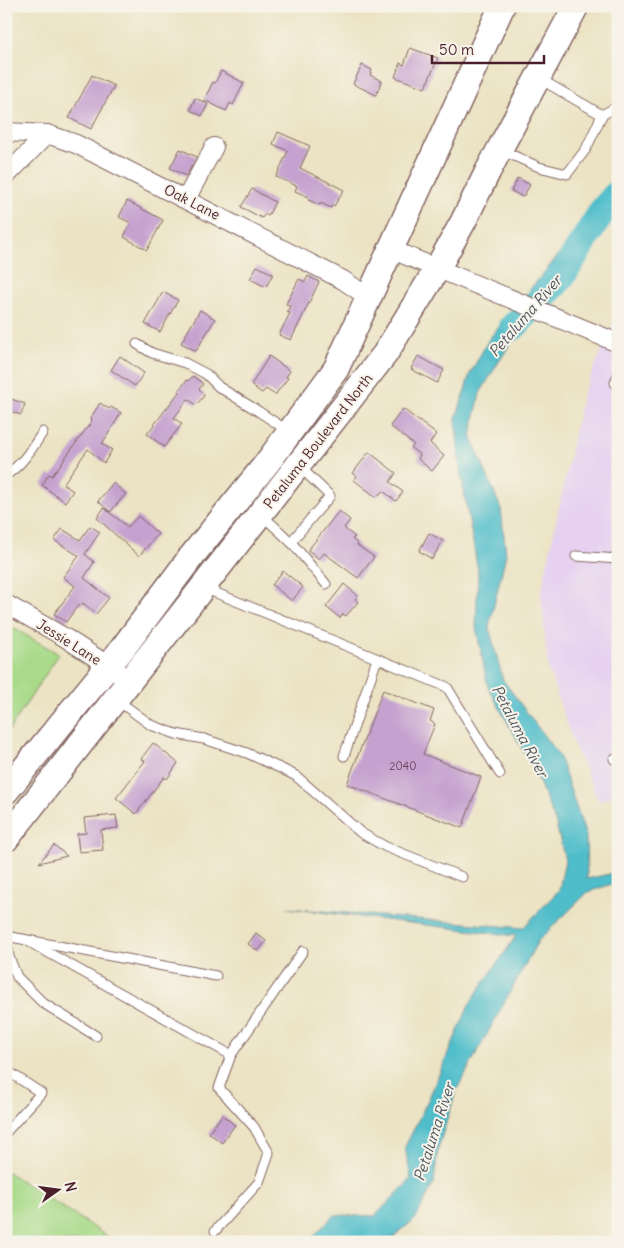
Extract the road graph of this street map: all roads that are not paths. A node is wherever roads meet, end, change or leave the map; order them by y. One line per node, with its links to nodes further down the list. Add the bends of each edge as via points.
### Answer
1 (502, 6): 12 (main road, Petaluma Boulevard North)
2 (576, 6): 3 (main road, Petaluma Boulevard North)
3 (538, 77): 5 (lane); 9 (main road, Petaluma Boulevard North)
4 (618, 106): 5 (lane)
5 (602, 115): 9 (lane, via 586,149 567,174 539,167)
6 (6, 132): 7 (street, Oak Lane)
7 (47, 134): 10 (street); 11 (street, Oak Lane, via 76,144)
8 (214, 146): 11 (street)
9 (500, 149): 13 (main road, Petaluma Boulevard North)
10 (6, 176)
11 (186, 199): 14 (street, Oak Lane, via 343,280)
12 (390, 249): 13 (street); 14 (main road, Petaluma Boulevard North)
13 (438, 268): 15 (street); 21 (main road, Petaluma Boulevard North, via 385,354)
14 (368, 297): 20 (main road, Petaluma Boulevard North, via 336,369)
15 (618, 343)
16 (138, 344): 20 (lane, via 152,354 184,363 206,374 219,388)
17 (618, 375): 18 (lane, via 615,383)
18 (618, 384)
19 (43, 432): 22 (lane, via 26,457)
20 (290, 432): 31 (main road, Petaluma Boulevard North)
21 (298, 466): 23 (main road, Petaluma Boulevard North); 24 (lane, via 330,496)
22 (6, 475)
23 (261, 514): 24 (lane); 28 (main road, Petaluma Boulevard North)
24 (291, 542): 27 (lane)
25 (576, 556): 26 (lane)
26 (618, 559)
27 (326, 584)
28 (204, 588): 30 (lane); 32 (main road, Petaluma Boulevard North)
29 (6, 604): 31 (street, Jessie Lane)
30 (377, 659): 33 (lane); 34 (lane, via 447,687)
31 (108, 666): 32 (street, Jessie Lane); 35 (main road, Petaluma Boulevard North)
32 (124, 690): 36 (main road, Petaluma Boulevard North); 37 (lane, via 151,725 247,753 282,769 296,776 361,833 386,847)
33 (344, 756)
34 (500, 774)
35 (6, 791)
36 (6, 839)
37 (462, 877)
38 (24, 939): 40 (lane); 41 (lane, via 6,936 9,957 17,977 43,1003); 42 (lane)
39 (303, 951): 42 (lane)
40 (216, 976)
41 (96, 1036)
42 (231, 1055): 45 (lane, via 219,1088 254,1127 269,1152 259,1182)
43 (6, 1070): 44 (lane, via 41,1093)
44 (6, 1132)
45 (215, 1232)

